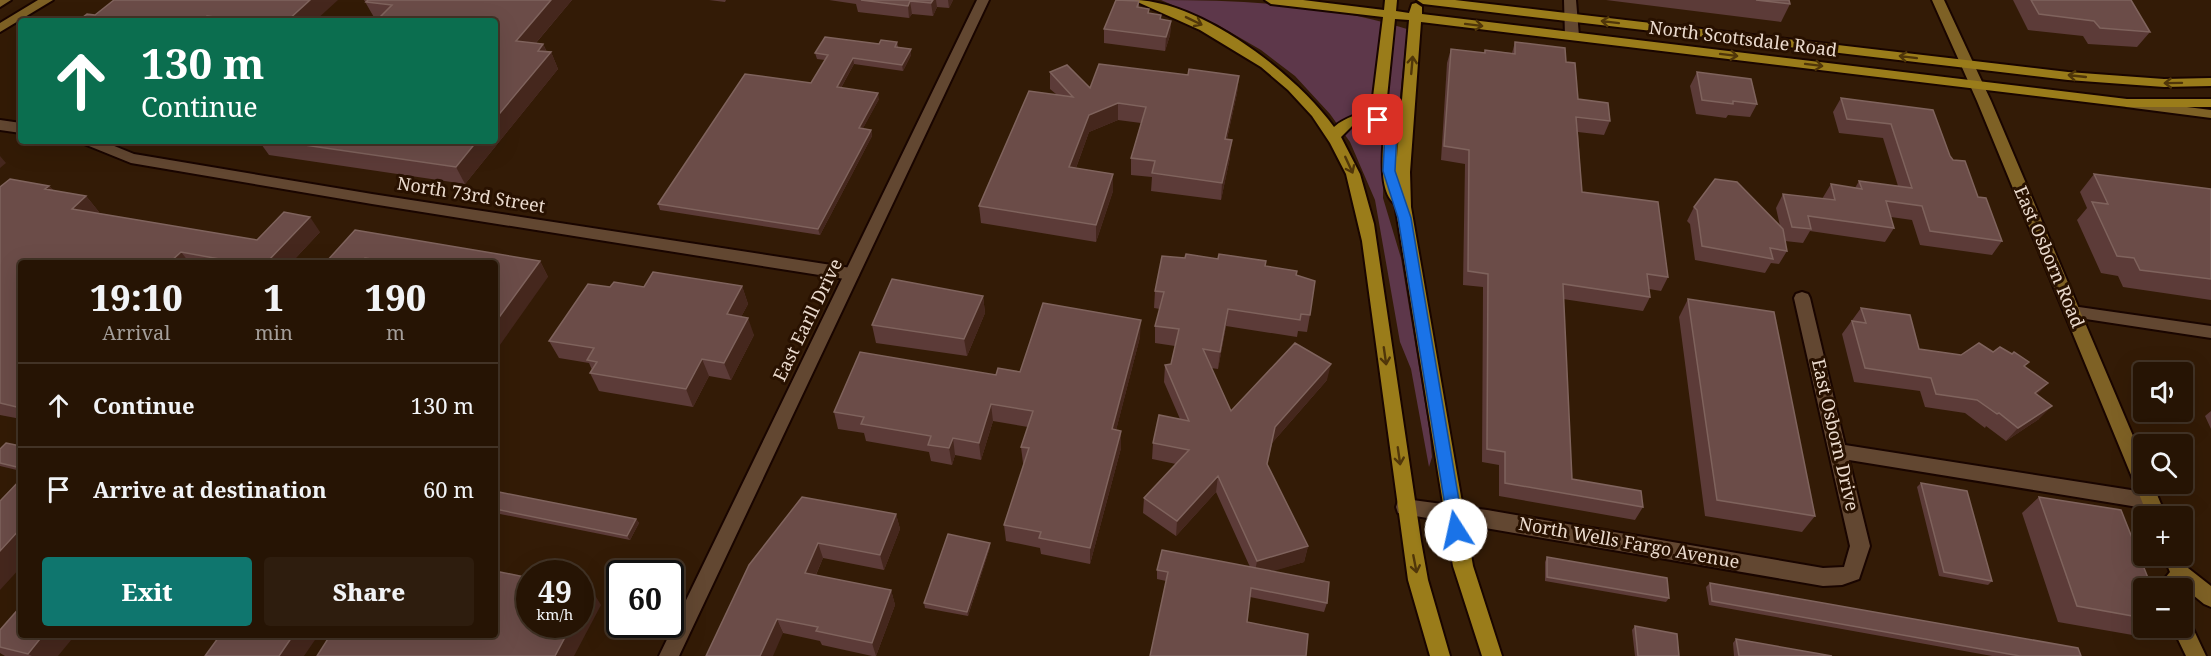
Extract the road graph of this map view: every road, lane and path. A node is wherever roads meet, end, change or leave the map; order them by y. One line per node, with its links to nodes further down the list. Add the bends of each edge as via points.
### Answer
1 (5, 0): 10 (main road)
2 (47, 0): 14 (main road)
3 (983, 0): 28 (street, East Earll Drive)
4 (1139, 0): 25 (main road, one-way to 25, via 1185,17 1249,52 1288,83)
5 (1271, 0): 11 (main road, North Scottsdale Road)
6 (1417, 0): 12 (main road)
7 (1423, 0): 13 (main road, North Scottsdale Road)
8 (1570, 0): 13 (street)
9 (1938, 0): 16 (main road, East Osborn Road)
10 (0, 3)
11 (1390, 7): 12 (main road, North Scottsdale Road); 22 (main road, via 1381,104)
12 (1416, 18): 15 (main road, North Scottsdale Road, one-way to 15); 27 (main road, one-way to 12, via 1403,172)
13 (1570, 18): 15 (street); 16 (main road, North Scottsdale Road, one-way to 13)
14 (0, 28)
15 (1572, 36): 18 (main road, North Scottsdale Road, one-way to 18)
16 (1966, 64): 17 (main road, North Scottsdale Road, one-way to 16, via 2135,82); 18 (main road, East Osborn Road)
17 (2211, 82)
18 (1977, 86): 20 (main road, North Scottsdale Road); 30 (main road, East Osborn Road)
19 (2211, 103): 20 (main road)
20 (2127, 104): 21 (main road, North Scottsdale Road)
21 (2211, 114)
22 (1367, 117): 25 (main road, via 1348,122); 27 (main road, via 1391,131 1389,171)
23 (0, 125): 24 (street)
24 (18, 128)
25 (1333, 136): 35 (main road, one-way to 35, via 1352,173 1366,218)
26 (96, 144): 28 (street, North 73rd Street, via 131,158)
27 (1404, 218): 36 (main road)
28 (851, 274): 41 (street, East Earll Drive)
29 (1802, 298): 32 (street, East Osborn Drive)
30 (2072, 312): 31 (street); 34 (main road, East Osborn Road)
31 (2211, 332)
32 (1839, 451): 33 (street); 37 (street, East Osborn Drive, via 1860,546)
33 (2138, 506)
34 (2153, 506)
35 (1406, 507): 36 (street, North Wells Fargo Avenue); 42 (main road, one-way to 42, via 1418,580)
36 (1453, 513): 37 (street, North Wells Fargo Avenue, via 1823,577); 43 (main road, via 1471,594)
37 (1852, 573)
38 (2193, 590): 39 (main road)
39 (2211, 598)
40 (2187, 638): 44 (main road)
41 (669, 656)
42 (1440, 656)
43 (1492, 656)
44 (2196, 656)

